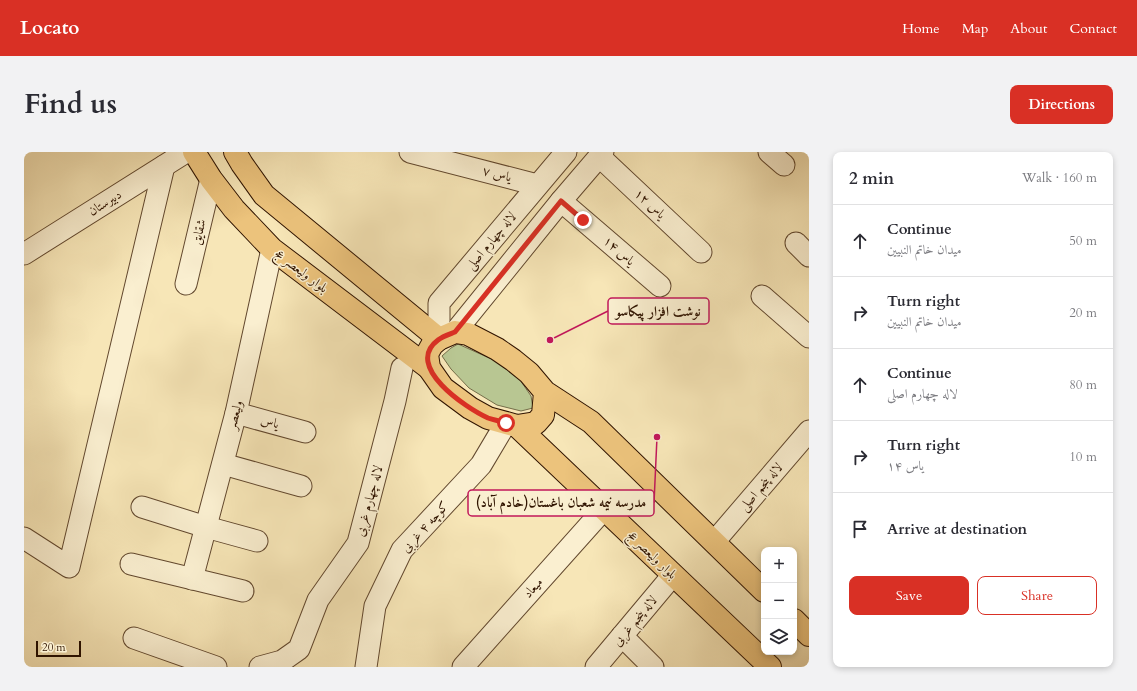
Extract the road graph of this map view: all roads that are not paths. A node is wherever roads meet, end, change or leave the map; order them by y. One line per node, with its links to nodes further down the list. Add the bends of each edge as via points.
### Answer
1 (186, 152): 7 (street, دبیرستان)
2 (194, 152): 8 (main road, بلوار ولیعصر عج)
3 (235, 152): 17 (main road, via 264,195)
4 (410, 152): 9 (street, یاس ۷)
5 (566, 152): 9 (street, لاله چهارم اصلی)
6 (601, 154): 10 (street); 12 (street, یاس ۱۲)
7 (164, 166): 13 (street, دبیرستان); 31 (street, via 69,567)
8 (211, 179): 11 (main road, بلوار ولیعصر عج, via 234,209); 14 (street, شقایق)
9 (538, 185): 17 (street, لاله چهارم اصلی, via 439,303)
10 (561, 201): 15 (street, یاس ۱۴); 17 (street)
11 (272, 249): 20 (main road, بلوار ولیعصر عج); 22 (street, ولیعصر)
12 (702, 252)
13 (24, 254)
14 (186, 284)
15 (660, 286)
16 (762, 296): 18 (street)
17 (447, 336): 20 (main road, via 432,345 427,354); 21 (main road, via 468,334 497,349 530,373)
18 (809, 338)
19 (402, 368): 43 (street, لاله چهارم غربی, via 358,543 318,600 299,649)
20 (429, 368): 23 (main road, بلوار ولیعصر عج, via 443,388 470,408 488,418)
21 (545, 392): 23 (main road, via 543,415 536,423); 33 (main road, via 591,422)
22 (236, 413): 25 (street, یاس); 26 (street, ولیعصر)
23 (512, 424): 29 (main road, بلوار ولیعصر عج); 46 (street, کوچه ۴ غربی, via 482,465 402,550 375,606)
24 (809, 431): 33 (street, لاله پنجم اصلی)
25 (304, 432)
26 (223, 464): 27 (street); 30 (street, ولیعصر)
27 (301, 486)
28 (142, 507): 30 (street)
29 (604, 509): 35 (main road, بلوار ولیعصر عج); 47 (street, میعاد)
30 (206, 527): 32 (street); 36 (street, ولیعصر)
31 (24, 538)
32 (257, 541)
33 (714, 542): 37 (main road)
34 (131, 564): 36 (street)
35 (673, 575): 41 (street, لاله پنجم غربی); 50 (main road, بلوار ولیعصر عج)
36 (192, 579): 38 (street)
37 (761, 588)
38 (242, 591)
39 (797, 623): 40 (main road)
40 (809, 635)
41 (622, 636): 48 (street, لاله پنجم غربی); 49 (street)
42 (134, 638): 44 (street)
43 (282, 664): 45 (street, لاله چهارم غربی)
44 (216, 667)
45 (260, 667)
46 (366, 667)
47 (463, 667)
48 (596, 667)
49 (653, 667)
50 (770, 667)

